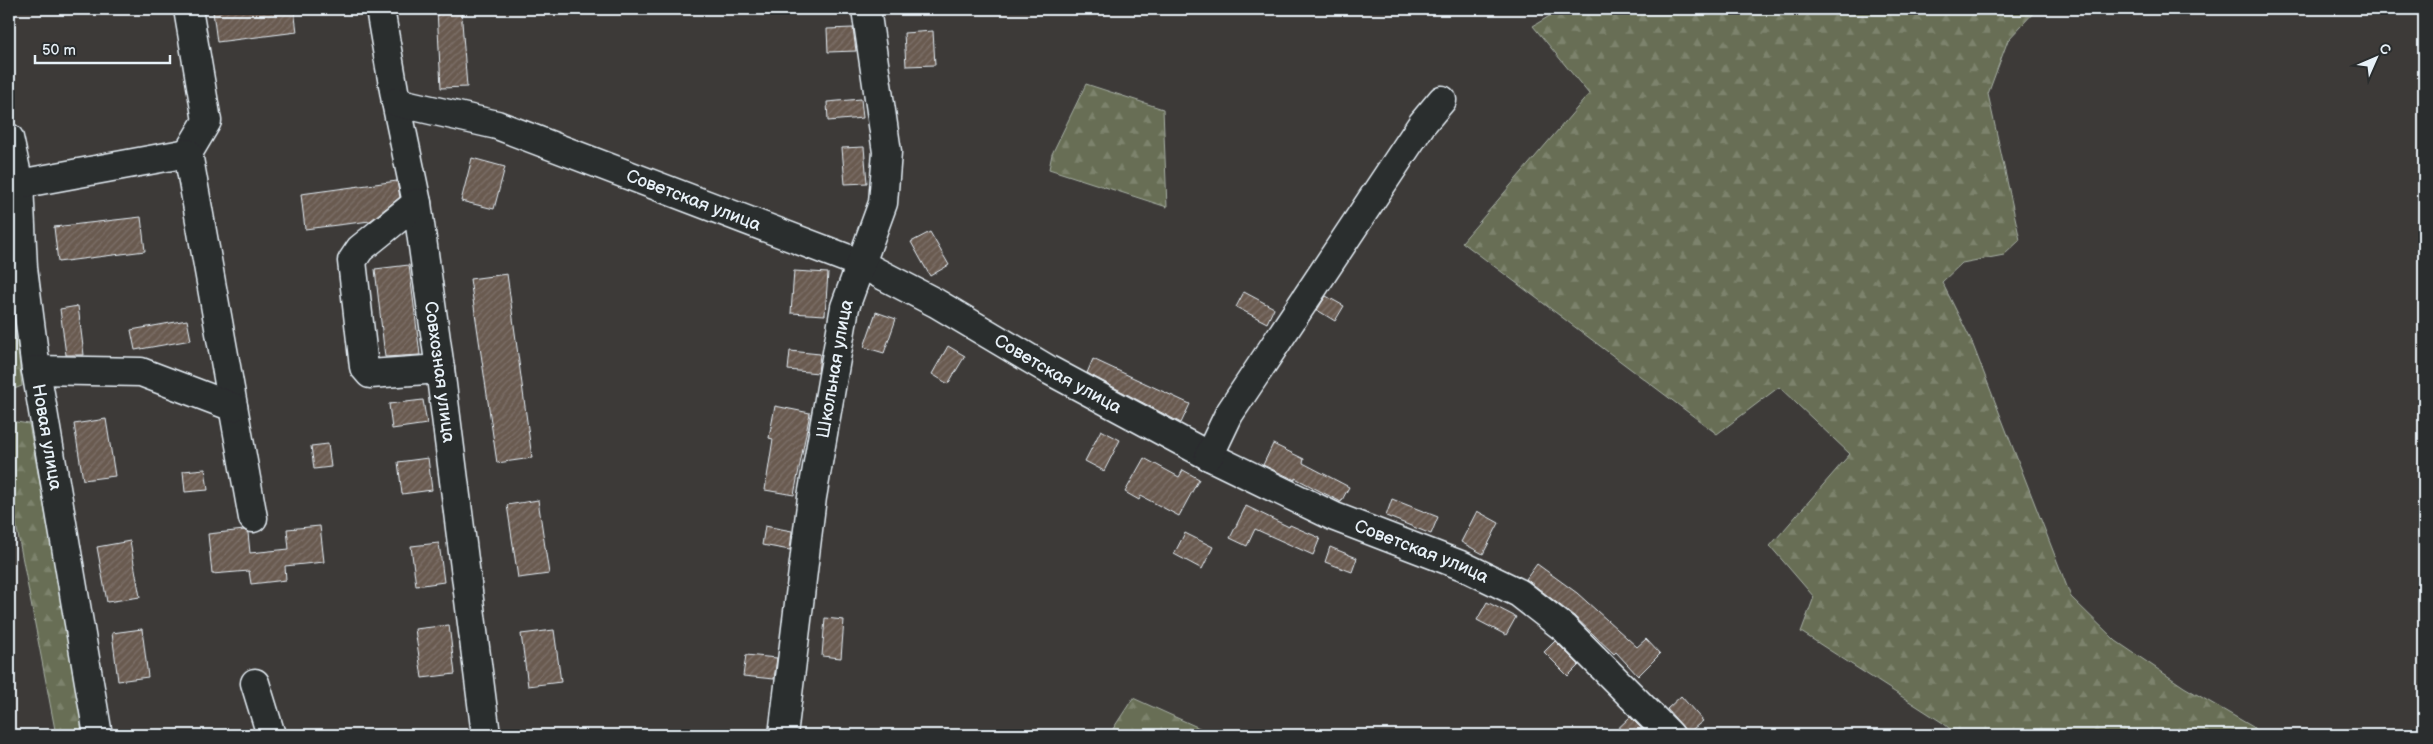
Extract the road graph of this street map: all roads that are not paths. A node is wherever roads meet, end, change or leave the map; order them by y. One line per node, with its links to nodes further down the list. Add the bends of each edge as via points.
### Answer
1 (188, 9): 7 (street, via 207,121)
2 (380, 9): 5 (street, Совхозная улица)
3 (866, 9): 10 (street, Школьная улица, via 887,152 882,203)
4 (1442, 100): 14 (street, via 1422,124 1229,414)
5 (396, 102): 9 (street, Совхозная улица); 10 (street, Советская улица, via 497,125)
6 (9, 138): 8 (street, Новая улица)
7 (188, 153): 8 (street); 13 (street)
8 (19, 184): 12 (street, Новая улица, via 23,268)
9 (417, 203): 11 (street, Совхозная улица); 11 (street, via 360,249 352,261 364,367 370,374)
10 (859, 263): 14 (street, Советская улица); 20 (street, Школьная улица, via 845,308 812,497)
11 (440, 369): 19 (street, Совхозная улица)
12 (36, 370): 13 (street, via 141,372); 17 (street, Новая улица)
13 (234, 407): 15 (street)
14 (1209, 456): 21 (street, Советская улица, via 1335,517 1463,566 1519,593 1564,628)
15 (253, 518)
16 (255, 683): 18 (street)
17 (98, 735)
18 (271, 735)
19 (486, 735)
20 (783, 735)
21 (1670, 735)

